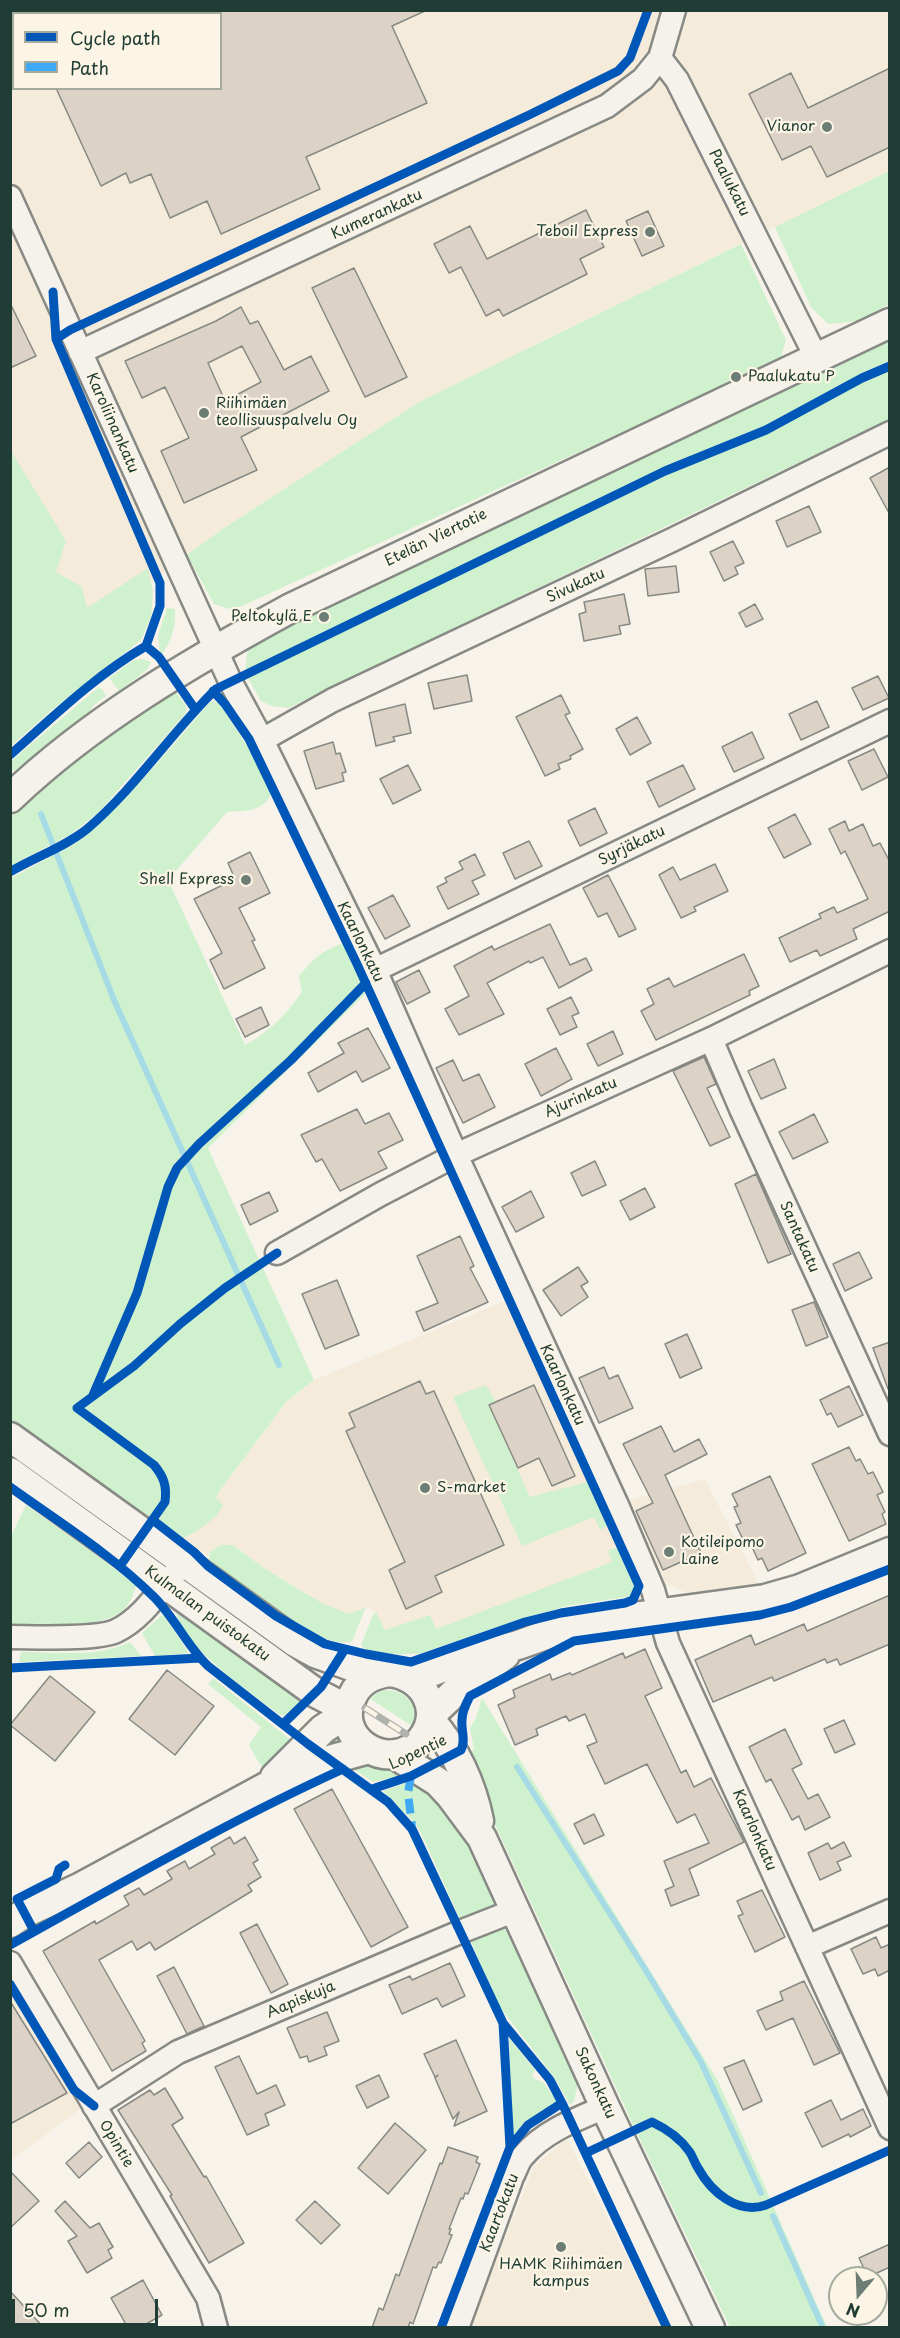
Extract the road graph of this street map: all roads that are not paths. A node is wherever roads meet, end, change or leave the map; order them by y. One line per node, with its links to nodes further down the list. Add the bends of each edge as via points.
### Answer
1 (674, 10): 2 (street)
2 (660, 58): 5 (street, Kumerankatu, via 643,79 581,120); 6 (street, Paalukatu, via 677,80)
3 (10, 197): 5 (street, Karoliinankatu)
4 (890, 323): 6 (street, Etelän Viertotie)
5 (80, 352): 8 (street, Karoliinankatu)
6 (816, 357): 8 (street, Etelän Viertotie, via 289,609)
7 (890, 433): 10 (street, Sivukatu, via 333,700)
8 (215, 649): 10 (street, Kaarlonkatu); 11 (street, Etelän Viertotie, via 98,725)
9 (890, 722): 13 (street, Syrjäkatu)
10 (262, 740): 13 (street, Kaarlonkatu)
11 (10, 798)
12 (890, 951): 14 (street, Ajurinkatu)
13 (375, 970): 15 (street, Kaarlonkatu)
14 (711, 1039): 15 (street, Ajurinkatu); 17 (street, Santakatu)
15 (456, 1155): 16 (street, Ajurinkatu); 22 (street, Kaarlonkatu, via 617,1504)
16 (278, 1253)
17 (890, 1434)
18 (10, 1437): 21 (street, Kulmalan puistokatu)
19 (10, 1472): 21 (street, Kulmalan puistokatu)
20 (890, 1552): 22 (street, Lopentie, via 765,1599)
21 (175, 1574): 23 (street, via 134,1619 115,1632); 25 (street, Kulmalan puistokatu, via 315,1653); 27 (street, Kulmalan puistokatu, via 316,1693)
22 (661, 1614): 24 (street, Lopentie, via 574,1625); 35 (street, Kaarlonkatu, via 668,1643)
23 (10, 1637)
24 (518, 1645): 26 (street, Lopentie, via 421,1676); 28 (street, Lopentie, via 456,1690)
25 (376, 1675): 26 (street); 27 (street, via 360,1685)
26 (404, 1675): 28 (street, via 423,1689)
27 (347, 1711): 29 (street, via 350,1728 361,1743); 30 (street, Lopentie, via 323,1729)
28 (432, 1718): 29 (street, via 418,1743 402,1752); 31 (street, Sakonkatu, via 446,1738 476,1802)
29 (381, 1752): 30 (street, Lopentie, via 329,1760); 31 (street, Sakonkatu, via 438,1782)
30 (266, 1787): 34 (street, Lopentie)
31 (482, 1838): 32 (street, Sakonkatu)
32 (516, 1910): 37 (street, Aapiskuja, via 178,2052); 38 (street, Sakonkatu)
33 (890, 1911): 35 (street)
34 (10, 1923)
35 (807, 1947): 39 (street, Kaarlonkatu)
36 (10, 1963): 37 (street, Opintie)
37 (94, 2106): 40 (street, Opintie, via 208,2298)
38 (605, 2107): 41 (street, Kaartokatu, via 562,2126 522,2157); 42 (street, Sakonkatu)
39 (890, 2128)
40 (216, 2328)
41 (457, 2328)
42 (710, 2328)

